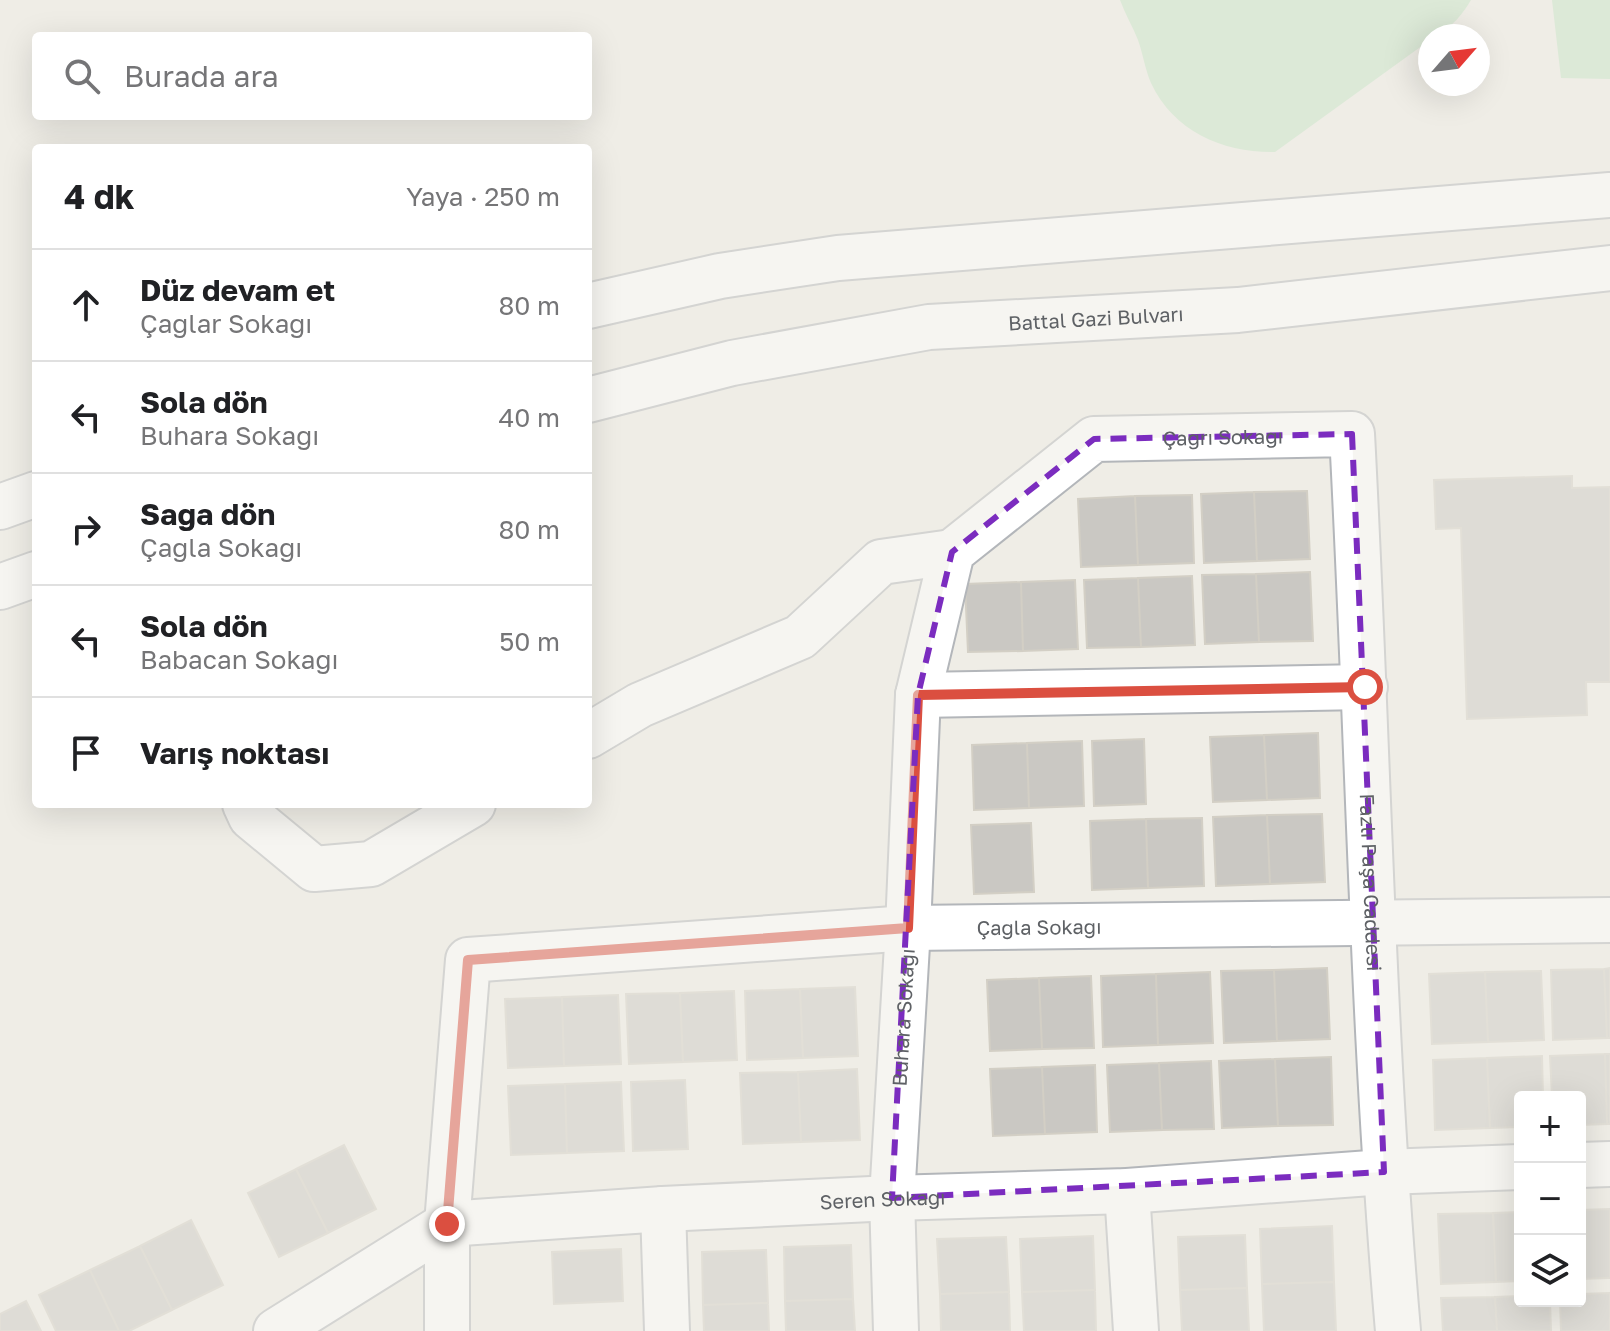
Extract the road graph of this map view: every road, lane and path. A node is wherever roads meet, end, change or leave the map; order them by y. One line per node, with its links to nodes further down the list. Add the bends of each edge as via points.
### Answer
1 (1610, 195): 3 (street, via 838,258 720,276)
2 (1610, 268): 4 (street, Battal Gazi Bulvarı, via 1238,310 929,327 732,363)
3 (592, 305)
4 (592, 399)
5 (1352, 434): 8 (street, Çağrı Sokağı, via 1094,439); 11 (street, Fazlı Paşa Caddesi)
6 (32, 495): 7 (street)
7 (0, 507)
8 (952, 552): 12 (street, Buhara Sokağı); 13 (street, via 881,562 800,637 640,705)
9 (32, 575): 10 (street)
10 (0, 587)
11 (1365, 687): 12 (street); 17 (street, Fazlı Paşa Caddesi)
12 (918, 695): 18 (street, Buhara Sokağı)
13 (592, 734)
14 (247, 808): 15 (street, via 314,869 371,864)
15 (466, 808)
16 (1610, 920): 17 (street, Çağla Sokağı)
17 (1371, 924): 18 (street, Çağla Sokağı); 22 (street, Fazlı Paşa Caddesi)
18 (908, 928): 24 (street, Buhara Sokağı); 26 (street, Çağla Sokağı, via 468,960)
19 (1610, 1164): 20 (street)
20 (1586, 1165)
21 (1514, 1167): 22 (street, Seren Sokağı)
22 (1384, 1172): 23 (street, Seren Sokağı); 32 (street, Fazlı Paşa Caddesi)
23 (1127, 1191): 24 (street, Seren Sokağı); 31 (street)
24 (892, 1198): 25 (street, Seren Sokağı); 30 (street, Buhara Sokağı)
25 (663, 1209): 26 (street, Seren Sokağı); 29 (street)
26 (447, 1224): 27 (street, Seren Sokağı); 28 (street)
27 (276, 1331)
28 (447, 1331)
29 (667, 1331)
30 (896, 1331)
31 (1136, 1331)
32 (1398, 1331)

